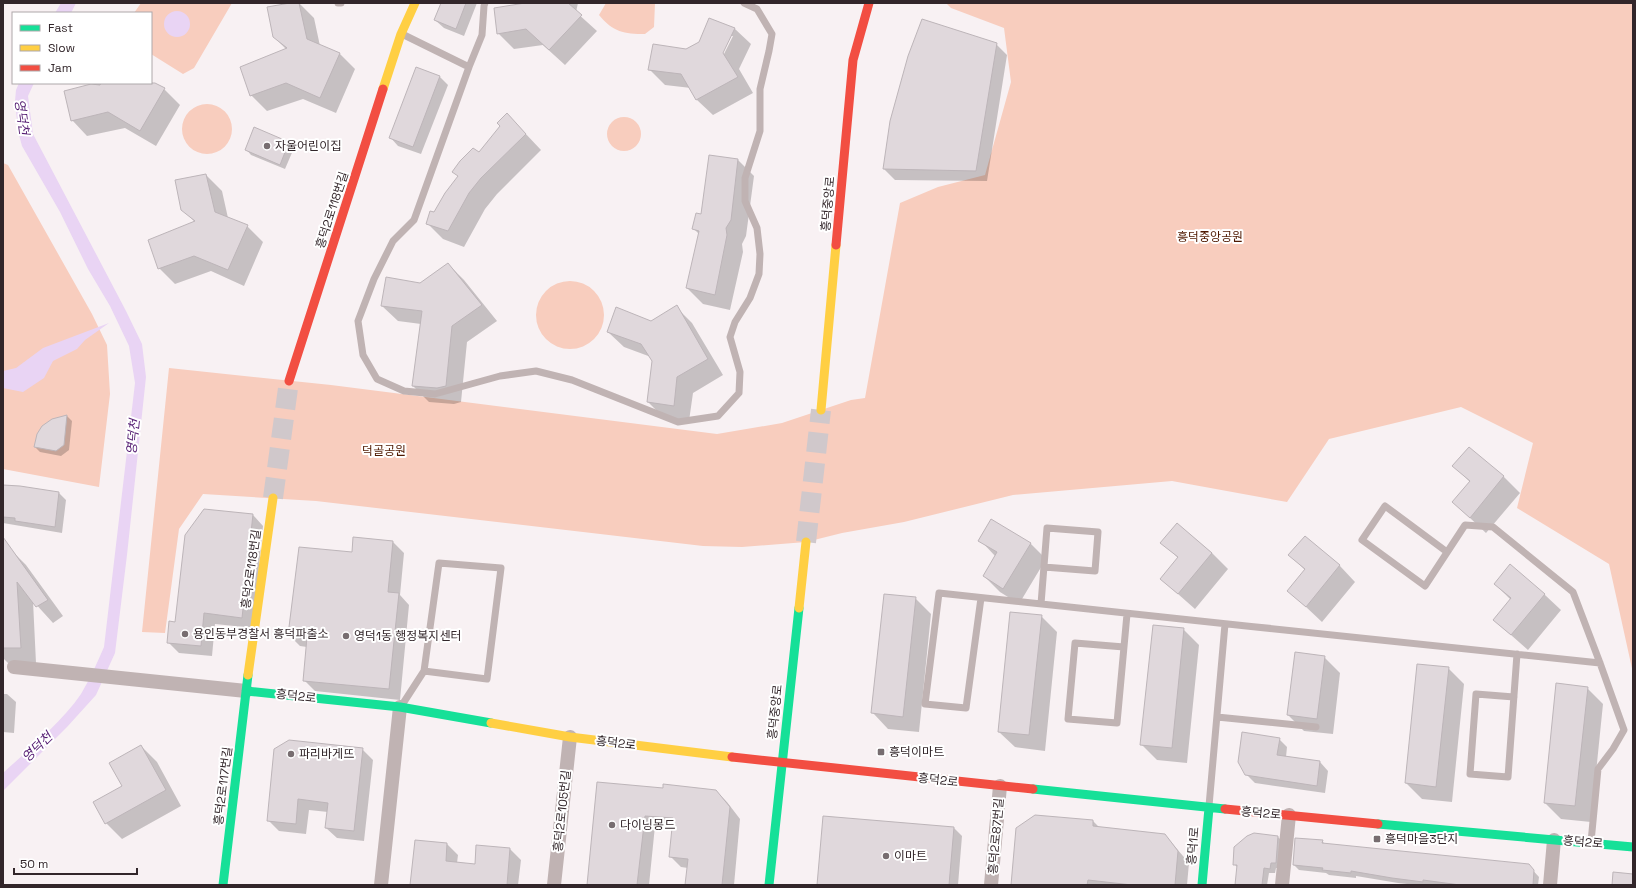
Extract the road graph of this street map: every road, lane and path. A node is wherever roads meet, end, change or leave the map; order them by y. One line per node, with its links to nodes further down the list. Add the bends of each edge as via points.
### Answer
1 (415, 3): 5 (street, 흥덕2로118번길)
2 (485, 3): 6 (lane, via 482,35)
3 (744, 3): 6 (lane, via 757,9 772,34 760,89 760,131 745,178 745,201 757,228 759,274 730,337 740,372 739,393 718,416 678,422 572,380 536,370 500,376 435,394 404,391 377,379 363,355 358,321 374,279 393,241 414,220)
4 (869, 3): 8 (street, 흥덕중앙로, via 853,60)
5 (401, 34): 6 (lane); 7 (street, 흥덕2로118번길)
6 (469, 67)
7 (289, 381)
8 (821, 410)
9 (273, 498): 22 (street, 흥덕2로118번길)
10 (806, 542): 28 (street, 흥덕중앙로)
11 (1447, 552): 11 (lane, via 1425,586 1362,540 1385,506); 19 (lane, via 1466,525 1493,527 1573,592)
12 (1044, 567): 12 (lane, via 1047,528 1098,532 1095,572); 14 (lane)
13 (981, 598): 13 (lane, via 966,708 924,704 939,593); 14 (lane)
14 (1041, 604): 15 (lane)
15 (1127, 614): 16 (lane); 17 (lane)
16 (1224, 624): 18 (lane); 25 (lane)
17 (1124, 647): 17 (lane, via 1117,723 1068,719 1075,643)
18 (1517, 654): 19 (lane); 23 (lane)
19 (1600, 663): 33 (lane, via 1624,730 1598,769)
20 (14, 667): 22 (street)
21 (424, 671): 21 (lane, via 438,563 501,568 487,679); 24 (lane)
22 (246, 691): 24 (street, 흥덕2로); 35 (street, 흥덕2로117번길)
23 (1514, 697): 23 (lane, via 1508,776 1470,774 1476,694)
24 (400, 707): 27 (street, 흥덕2로); 36 (street)
25 (1217, 717): 26 (lane); 30 (lane)
26 (1316, 727)
27 (570, 737): 28 (street, 흥덕2로); 37 (street, 흥덕2로105번길)
28 (782, 763): 29 (street, 흥덕2로); 38 (street, 흥덕중앙로)
29 (1000, 786): 30 (street, 흥덕2로); 39 (street, 흥덕2로87번길)
30 (1209, 808): 31 (street, 흥덕2로); 40 (street, 흥덕1로)
31 (1289, 816): 32 (street, 흥덕2로); 41 (street)
32 (1554, 840): 33 (street, 흥덕2로); 42 (street)
33 (1591, 843): 34 (street, 흥덕2로)
34 (1633, 847)
35 (223, 885)
36 (381, 885)
37 (554, 885)
38 (769, 885)
39 (991, 885)
40 (1202, 885)
41 (1282, 885)
42 (1550, 885)

